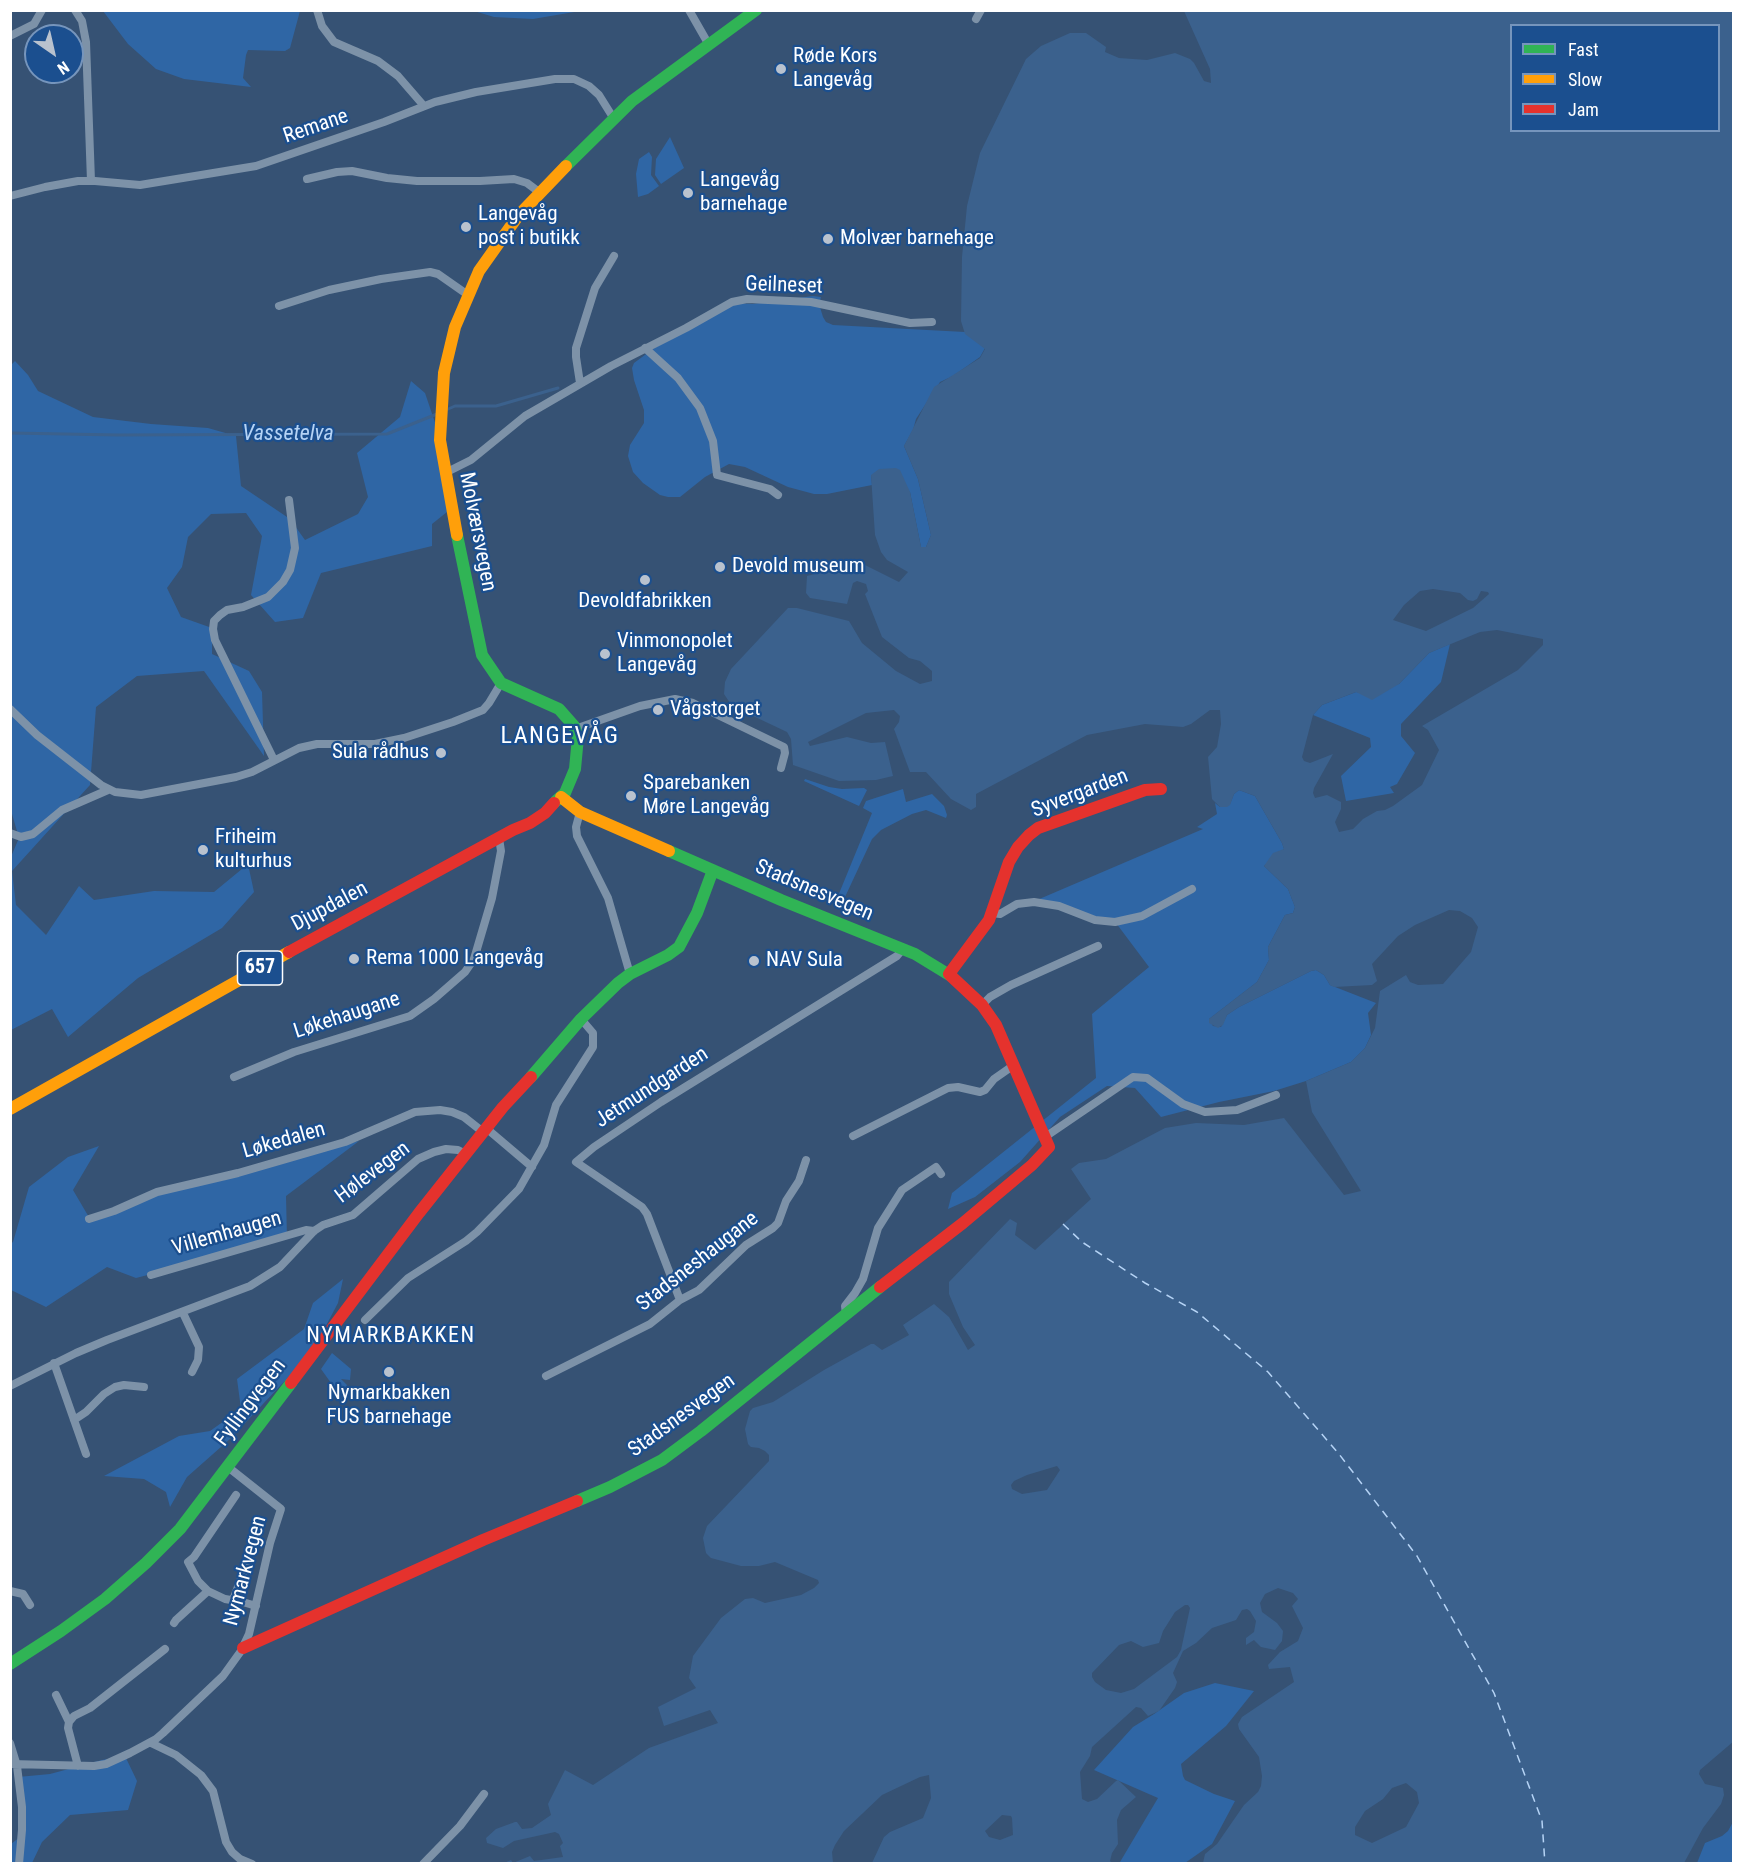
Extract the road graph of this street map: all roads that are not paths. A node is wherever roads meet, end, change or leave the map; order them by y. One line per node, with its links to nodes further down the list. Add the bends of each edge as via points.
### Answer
1 (42, 10): 8 (street, via 34,24)
2 (75, 10): 13 (street, via 82,21 86,42)
3 (317, 10): 10 (street, via 322,26 334,42 398,76)
4 (689, 10): 9 (street)
5 (756, 10): 9 (street, Molværsvegen)
6 (981, 10): 7 (street)
7 (976, 19)
8 (10, 36)
9 (709, 45): 11 (street, Molværsvegen)
10 (424, 106): 11 (street, Remane, via 476,92 566,78 589,86); 13 (street, Remane, via 256,166 140,185)
11 (614, 119): 14 (street, Molværsvegen)
12 (307, 179): 14 (street, via 352,171 417,181 514,179)
13 (91, 181): 15 (street, Remane)
14 (539, 192): 17 (street, Molværsvegen, via 494,248)
15 (10, 196)
16 (614, 256): 21 (street, via 595,288 576,348)
17 (468, 295): 18 (street, via 430,272 322,291); 22 (street, Molværsvegen, via 455,327 444,373 440,440)
18 (279, 306)
19 (932, 322): 20 (street, Geilneset, via 910,323 811,302 747,299 727,303)
20 (645, 348): 21 (street, Geilneset); 23 (street, via 678,378 700,408 713,441 717,475 770,489)
21 (580, 383): 22 (street, Geilneset, via 513,424 471,460)
22 (445, 473): 25 (street, Molværsvegen, via 482,655)
23 (778, 495)
24 (290, 500): 28 (street, via 295,548 284,582 268,597 227,610 214,621 213,629)
25 (501, 683): 27 (street, via 559,709); 28 (street, via 483,710 453,722 386,743 317,744)
26 (10, 709): 31 (street)
27 (575, 729): 29 (street, via 640,706 675,699 693,703 784,747); 32 (street, via 575,769)
28 (274, 760): 31 (street, via 236,777 158,793 124,794)
29 (781, 768)
30 (1161, 789): 38 (street, Syvergarden, via 1145,790 1038,828 1009,862)
31 (108, 790): 34 (street, via 63,810 33,834 21,837)
32 (558, 800): 33 (street, Stadsnesvegen); 35 (street, Djupdalen / 657)
33 (580, 812): 36 (street, Stadsnesvegen); 41 (street, via 577,836 608,897)
34 (10, 833)
35 (499, 838): 46 (street, Løkehaugane, via 501,851 492,898 474,959 465,972 410,1016 294,1052); 48 (street, Djupdalen / 657)
36 (713, 870): 40 (street, Stadsnesvegen); 41 (street, Fyllingvegen, via 679,947)
37 (1192, 888): 38 (street, via 1142,916 1115,922 1034,902)
38 (992, 913): 42 (street, Syvergarden)
39 (1098, 946): 43 (street, via 1011,985)
40 (902, 950): 42 (street, Stadsnesvegen); 59 (street, Jetmundgarden, via 661,1102 576,1162 642,1207)
41 (630, 974): 44 (street, Fyllingvegen)
42 (950, 974): 43 (street, Stadsnesvegen)
43 (982, 1005): 45 (street, Stadsnesvegen)
44 (581, 1019): 49 (street, Fyllingvegen); 54 (street, via 592,1033 594,1044 556,1105)
45 (1014, 1065): 50 (street, via 985,1090 948,1088); 51 (street, Stadsnesvegen)
46 (234, 1077)
47 (1276, 1095): 51 (street, via 1237,1110 1205,1112 1183,1104 1148,1078 1133,1077)
48 (10, 1109)
49 (485, 1130): 52 (street, Fyllingvegen); 54 (street); 56 (street, Løkedalen, via 452,1112 415,1112 345,1142 157,1192)
50 (853, 1136)
51 (1045, 1137): 61 (street, Stadsnesvegen, via 1049,1147 1032,1165)
52 (466, 1154): 57 (street, Hølevegen, via 446,1149 426,1155 353,1215); 70 (street, Fyllingvegen)
53 (806, 1161): 59 (street, Stadsneshaugane, via 778,1223 746,1245 699,1290)
54 (532, 1167): 62 (street, via 519,1189 477,1232 408,1278)
55 (941, 1174): 61 (street, via 936,1167 902,1190 878,1228 862,1279 845,1305)
56 (89, 1219)
57 (314, 1232): 58 (street, Villemhaugen, via 306,1230); 60 (street, Hølevegen, via 263,1279)
58 (151, 1275)
59 (680, 1300): 65 (street, Stadsneshaugane, via 650,1324)
60 (183, 1313): 63 (street, Hølevegen); 64 (street, via 199,1347)
61 (846, 1314): 79 (street, Stadsnesvegen, via 681,1447 641,1472)
62 (365, 1320)
63 (54, 1363): 66 (street, Hølevegen); 68 (street)
64 (192, 1372)
65 (546, 1376)
66 (10, 1386)
67 (144, 1387): 68 (street, via 115,1387)
68 (74, 1420): 69 (street)
69 (86, 1454)
70 (228, 1467): 77 (street, Nymarkvegen, via 281,1509); 81 (street, Fyllingvegen, via 180,1529 132,1576 76,1621)
71 (236, 1495): 74 (street, via 188,1562)
72 (258, 1521): 75 (street)
73 (10, 1591): 76 (street, via 23,1594)
74 (208, 1591): 75 (street); 78 (street)
75 (233, 1600): 77 (street)
76 (30, 1605)
77 (256, 1606): 79 (street, Nymarkvegen)
78 (174, 1623)
79 (243, 1648): 85 (street, Nymarkvegen, via 223,1676)
80 (165, 1649): 83 (street)
81 (10, 1664)
82 (56, 1695): 83 (street)
83 (69, 1722): 87 (street)
84 (10, 1743): 86 (street)
85 (150, 1743): 87 (street, Nymarkvegen, via 106,1764); 90 (street, via 190,1766 210,1786 226,1842 234,1854)
86 (14, 1765): 87 (street, Nymarkvegen); 89 (street, via 22,1807)
87 (78, 1766)
88 (484, 1794): 91 (street, via 460,1826)
89 (19, 1863)
90 (250, 1863)
91 (423, 1863)

